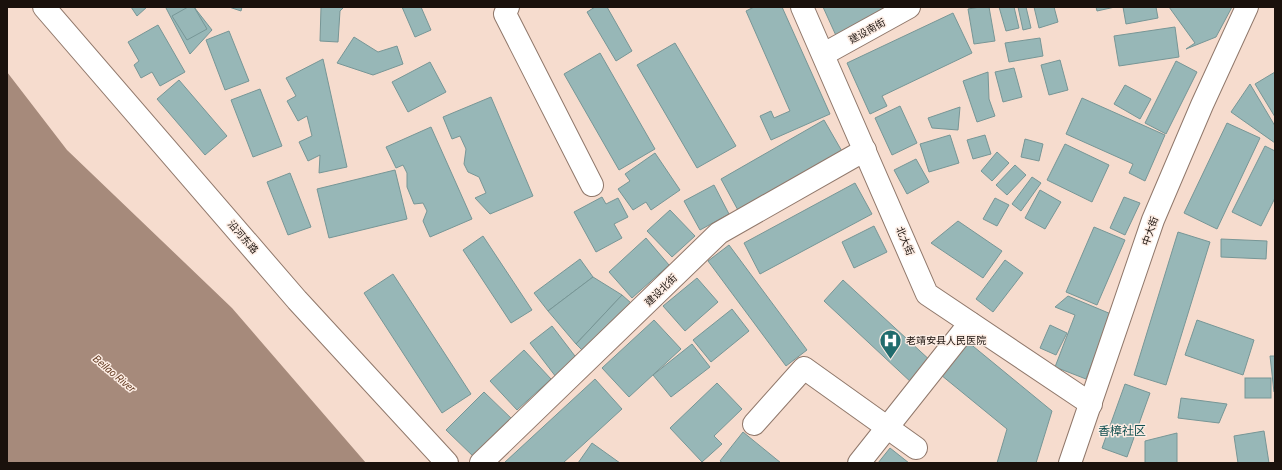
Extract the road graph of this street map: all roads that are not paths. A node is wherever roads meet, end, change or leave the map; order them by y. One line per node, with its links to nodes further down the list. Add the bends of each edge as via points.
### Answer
1 (44, 7): 14 (street, 沿河东路, via 297,300)
2 (508, 7): 8 (street, via 505,14)
3 (802, 7): 6 (street, 北大街)
4 (909, 7): 6 (street, 建设南街)
5 (1247, 7): 10 (street, 中大街, via 1153,220)
6 (824, 54): 7 (street, 北大街)
7 (865, 150): 9 (street, 北大街, via 927,294); 15 (street, 建设北街, via 719,233)
8 (592, 186)
9 (970, 323): 10 (street, 北大街); 12 (street)
10 (1091, 404): 17 (street, 中大街)
11 (754, 424): 12 (street, via 804,368)
12 (887, 427): 13 (street); 16 (street)
13 (916, 448)
14 (447, 463)
15 (481, 463)
16 (859, 463)
17 (1070, 463)

